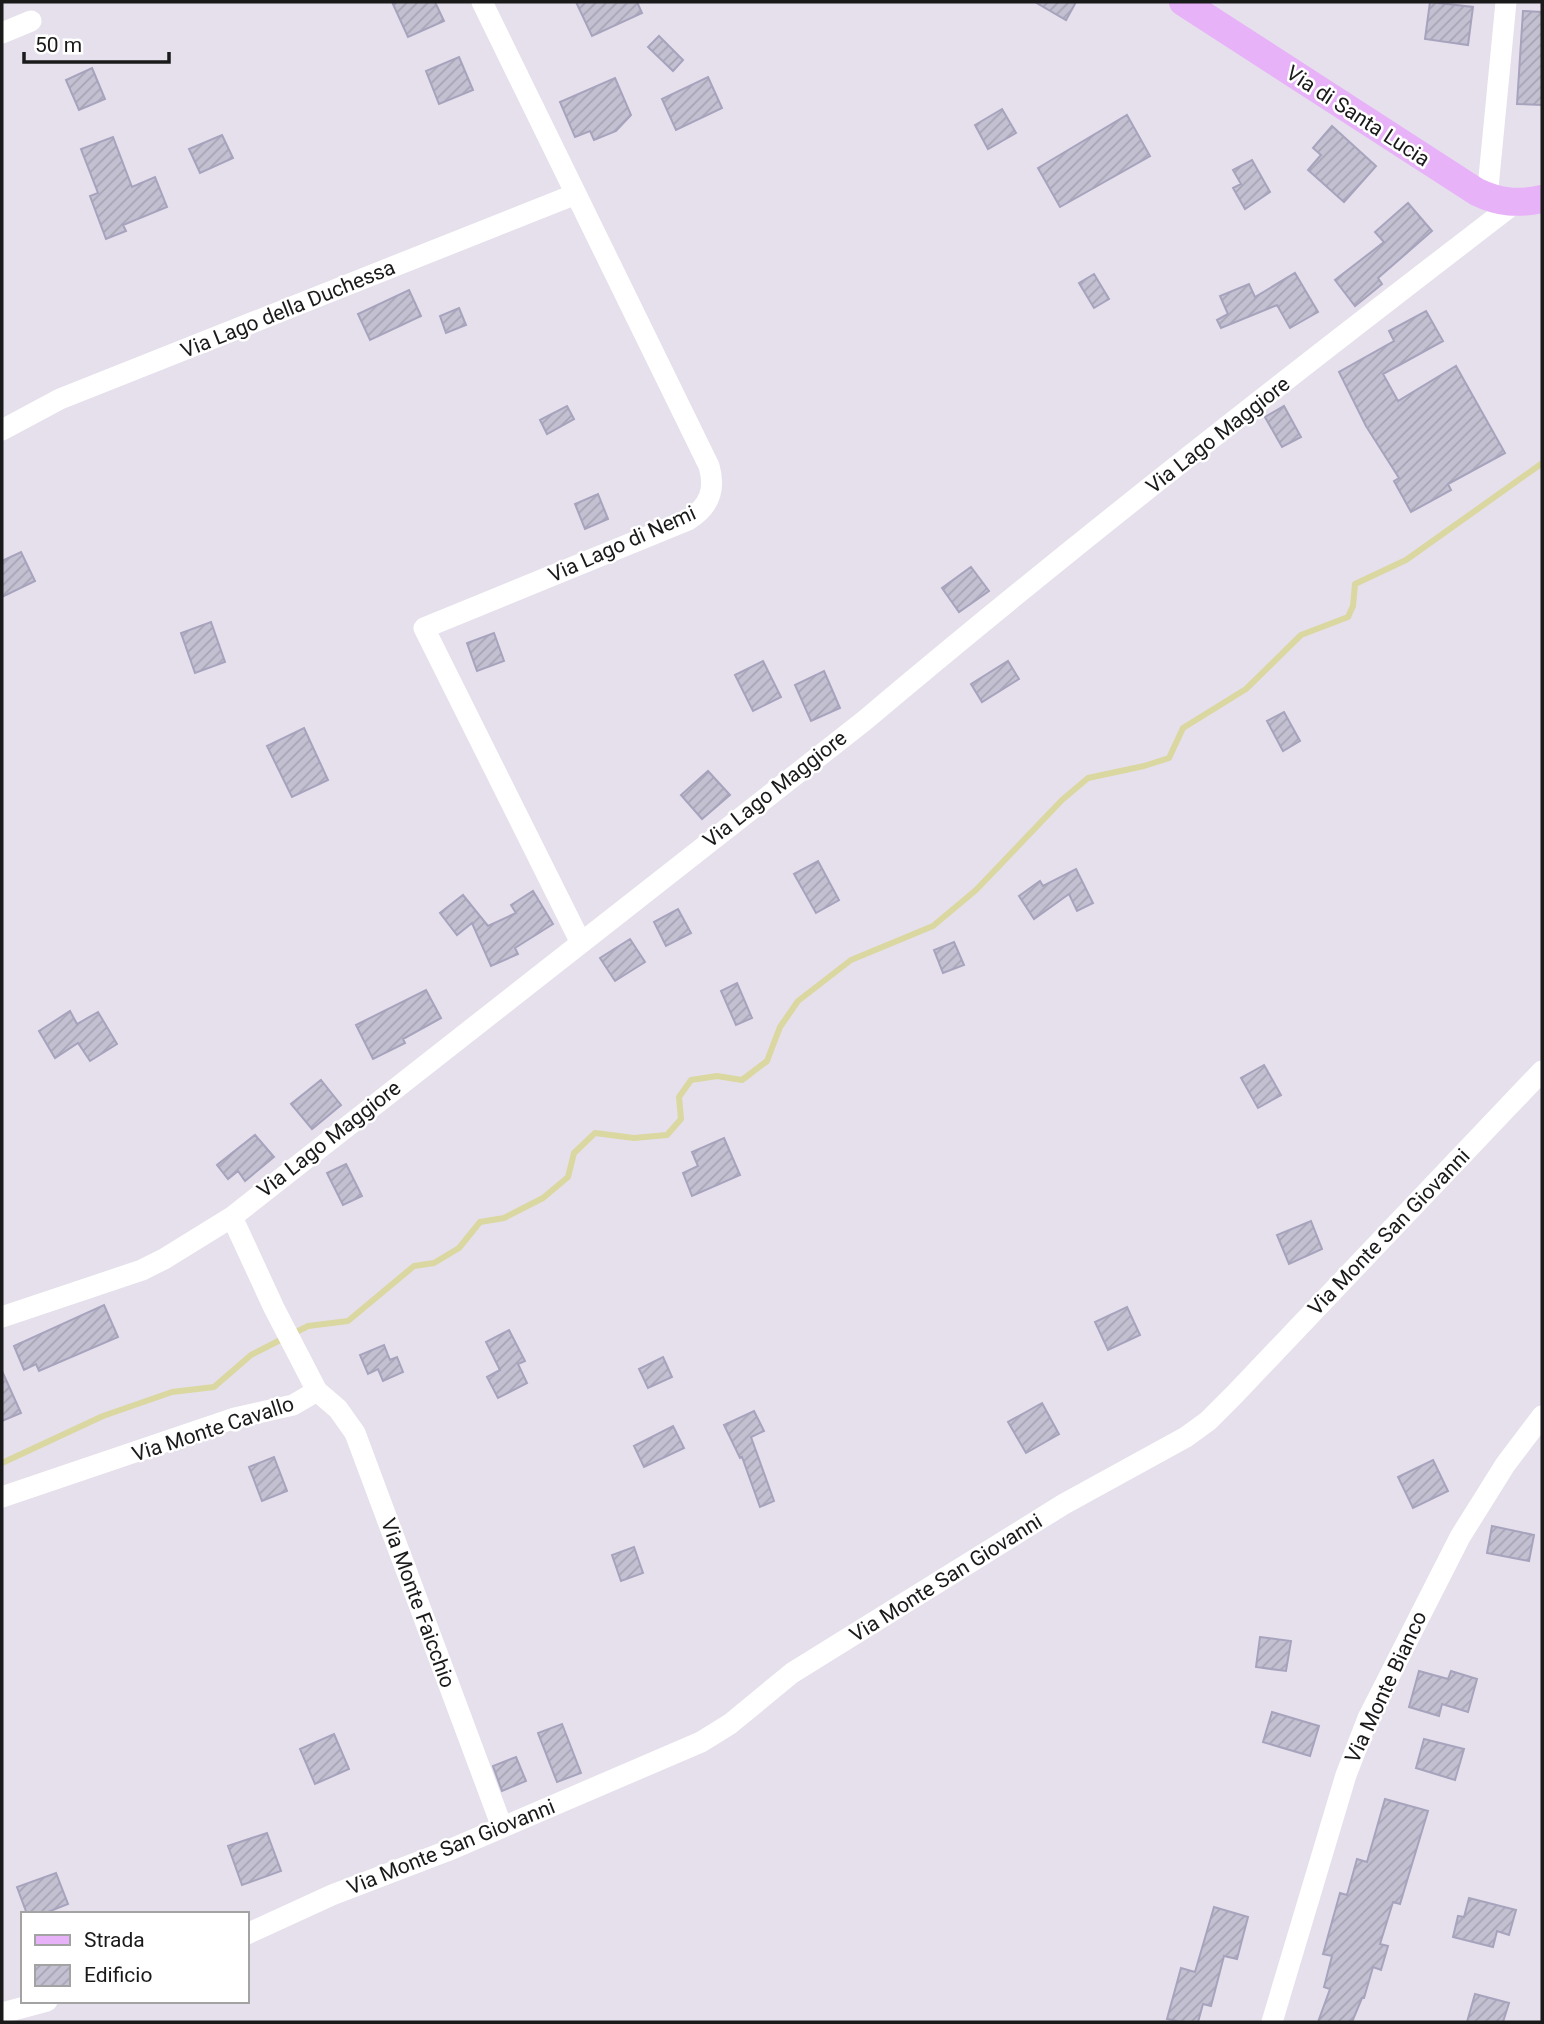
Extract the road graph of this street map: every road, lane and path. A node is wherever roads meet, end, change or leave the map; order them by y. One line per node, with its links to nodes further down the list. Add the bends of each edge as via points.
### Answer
1 (482, 2): 6 (street, Via Lago di Nemi)
2 (1183, 2): 7 (street, Via di Santa Lucia)
3 (1506, 2): 7 (street)
4 (31, 21): 5 (street)
5 (2, 33)
6 (576, 194): 9 (street, Via Lago della Duchessa, via 60,399); 10 (street, Via Lago di Nemi, via 709,466 713,478 710,498 688,520 424,628)
7 (1488, 198): 8 (street, Via di Santa Lucia)
8 (1529, 201): 10 (street, Via Lago Maggiore, via 1262,400 864,721)
9 (2, 430)
10 (580, 941): 12 (street, Via Lago Maggiore)
11 (1542, 1071): 17 (street, Via Monte San Giovanni, via 1235,1394 1193,1432 1064,1504 792,1673 701,1742)
12 (232, 1217): 13 (street, Via Lago Maggiore, via 142,1270); 14 (street, Via Monte Cavallo)
13 (2, 1317)
14 (317, 1391): 16 (street, Via Monte Cavallo, via 284,1408 235,1418); 17 (street, Via Monte Faicchio, via 355,1433)
15 (1542, 1416): 21 (street, Via Monte Bianco, via 1460,1537 1368,1718 1346,1775)
16 (2, 1497)
17 (502, 1827): 18 (street, Via Monte San Giovanni)
18 (248, 1934)
19 (40, 2003): 20 (street)
20 (2, 2013)
21 (1272, 2022)

